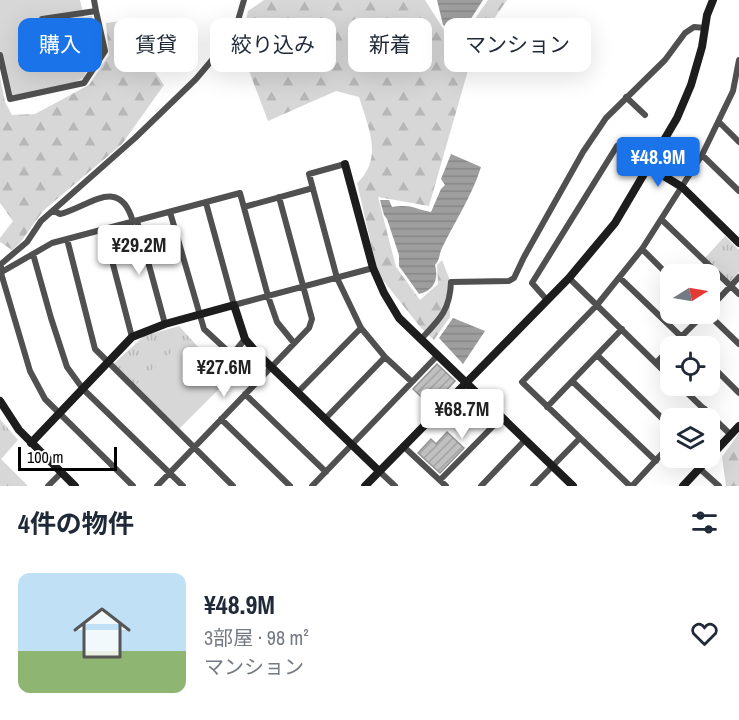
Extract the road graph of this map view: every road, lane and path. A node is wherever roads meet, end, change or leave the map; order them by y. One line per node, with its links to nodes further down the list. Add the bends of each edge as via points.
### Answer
1 (94, 0): 4 (street)
2 (244, 0): 23 (street, via 234,33 196,79)
3 (713, 0): 6 (street)
4 (96, 10): 5 (street); 7 (street, via 105,51 84,83 10,99)
5 (48, 18)
6 (705, 28): 10 (street, via 690,29 665,60); 16 (street, via 691,85)
7 (0, 55)
8 (739, 60): 9 (street)
9 (736, 92): 12 (street)
10 (626, 97): 11 (street); 57 (street, via 583,152 514,278 452,282 445,313)
11 (645, 115)
12 (719, 122): 13 (street); 14 (street)
13 (739, 142)
14 (702, 155): 17 (street); 19 (street)
15 (345, 164): 18 (street, via 309,174); 33 (street)
16 (648, 167): 17 (street); 37 (street, via 615,223); 44 (street, via 618,146 532,283)
17 (682, 187): 25 (street); 29 (street)
18 (313, 188): 20 (street); 36 (street)
19 (739, 191)
20 (279, 197): 22 (street); 40 (street)
21 (206, 203): 22 (street, via 240,193); 24 (street); 45 (street)
22 (244, 207): 42 (street)
23 (54, 211): 26 (street, via 60,214 100,197 115,196 129,207); 34 (street, via 1,264)
24 (170, 212): 26 (street); 47 (street)
25 (662, 220): 30 (street); 39 (street)
26 (135, 221): 27 (street); 48 (street)
27 (104, 230): 28 (street); 55 (street)
28 (67, 239): 31 (street); 64 (street, via 95,349)
29 (739, 243)
30 (642, 249): 32 (street); 38 (street)
31 (33, 254): 34 (street); 72 (street, via 67,367)
32 (660, 266)
33 (374, 268): 36 (street); 57 (street, via 399,318)
34 (0, 273): 80 (street, via 30,371)
35 (739, 277): 39 (street)
36 (337, 278): 40 (street); 51 (street)
37 (569, 278): 44 (street); 46 (street)
38 (620, 278): 46 (street); 53 (street)
39 (730, 286): 41 (street); 43 (street)
40 (303, 287): 42 (street); 58 (street, via 312,319)
41 (739, 294)
42 (268, 296): 45 (street); 58 (street, via 276,322)
43 (720, 297)
44 (548, 300): 71 (street)
45 (234, 305): 47 (street); 56 (street)
46 (597, 305): 52 (street); 78 (street, via 522,382)
47 (198, 315): 48 (street); 56 (street, via 204,329 232,355)
48 (165, 324): 55 (street)
49 (695, 324): 54 (street)
50 (717, 324): 59 (street)
51 (361, 328): 62 (street); 73 (street)
52 (622, 329): 60 (street); 65 (street)
53 (680, 336)
54 (682, 336)
55 (132, 337): 64 (street)
56 (246, 339): 66 (street)
57 (421, 339): 61 (street)
58 (294, 343): 66 (street)
59 (739, 344)
60 (597, 355): 69 (street); 81 (street)
61 (438, 356): 70 (street); 71 (street)
62 (385, 357): 70 (street); 83 (street)
63 (660, 359): 65 (street)
64 (107, 363): 72 (street); 93 (street)
65 (656, 363): 67 (street)
66 (272, 367): 73 (street); 75 (street)
67 (660, 367)
68 (720, 374): 74 (street)
69 (572, 381): 78 (street); 95 (street)
70 (412, 382): 91 (street)
71 (466, 383): 82 (street); 92 (street)
72 (83, 389): 80 (street); 101 (street)
73 (298, 392): 83 (street)
74 (739, 393)
75 (245, 394): 84 (street); 100 (street)
76 (690, 396): 79 (street)
77 (0, 402): 90 (street)
78 (547, 407): 88 (street)
79 (703, 408)
80 (58, 414): 90 (street); 105 (street)
81 (660, 416)
82 (502, 417): 89 (street); 102 (street)
83 (325, 418): 91 (street)
84 (221, 419): 93 (street); 109 (street)
85 (720, 424): 87 (street)
86 (739, 426): 87 (street)
87 (731, 435): 97 (street)
88 (580, 438): 96 (street); 117 (street)
89 (525, 440): 96 (street); 114 (street)
90 (31, 443): 99 (street)
91 (352, 444): 98 (street); 100 (street)
92 (404, 446): 98 (street); 102 (street)
93 (194, 448): 101 (street); 108 (street)
94 (660, 457): 95 (street)
95 (656, 461): 117 (street)
96 (552, 466): 115 (street); 116 (street)
97 (700, 469): 118 (street); 119 (street)
98 (379, 471): 111 (street); 112 (street)
99 (61, 472): 103 (street); 104 (street)
100 (326, 472): 110 (street)
101 (170, 473): 106 (street); 107 (street)
102 (440, 480): 113 (street)
103 (48, 486)
104 (75, 486)
105 (133, 486)
106 (157, 486)
107 (183, 486)
108 (233, 486)
109 (290, 486)
110 (312, 486)
111 (365, 486)
112 (395, 486)
113 (446, 486)
114 (481, 486)
115 (533, 486)
116 (573, 486)
117 (631, 486)
118 (683, 486)
119 (719, 486)

